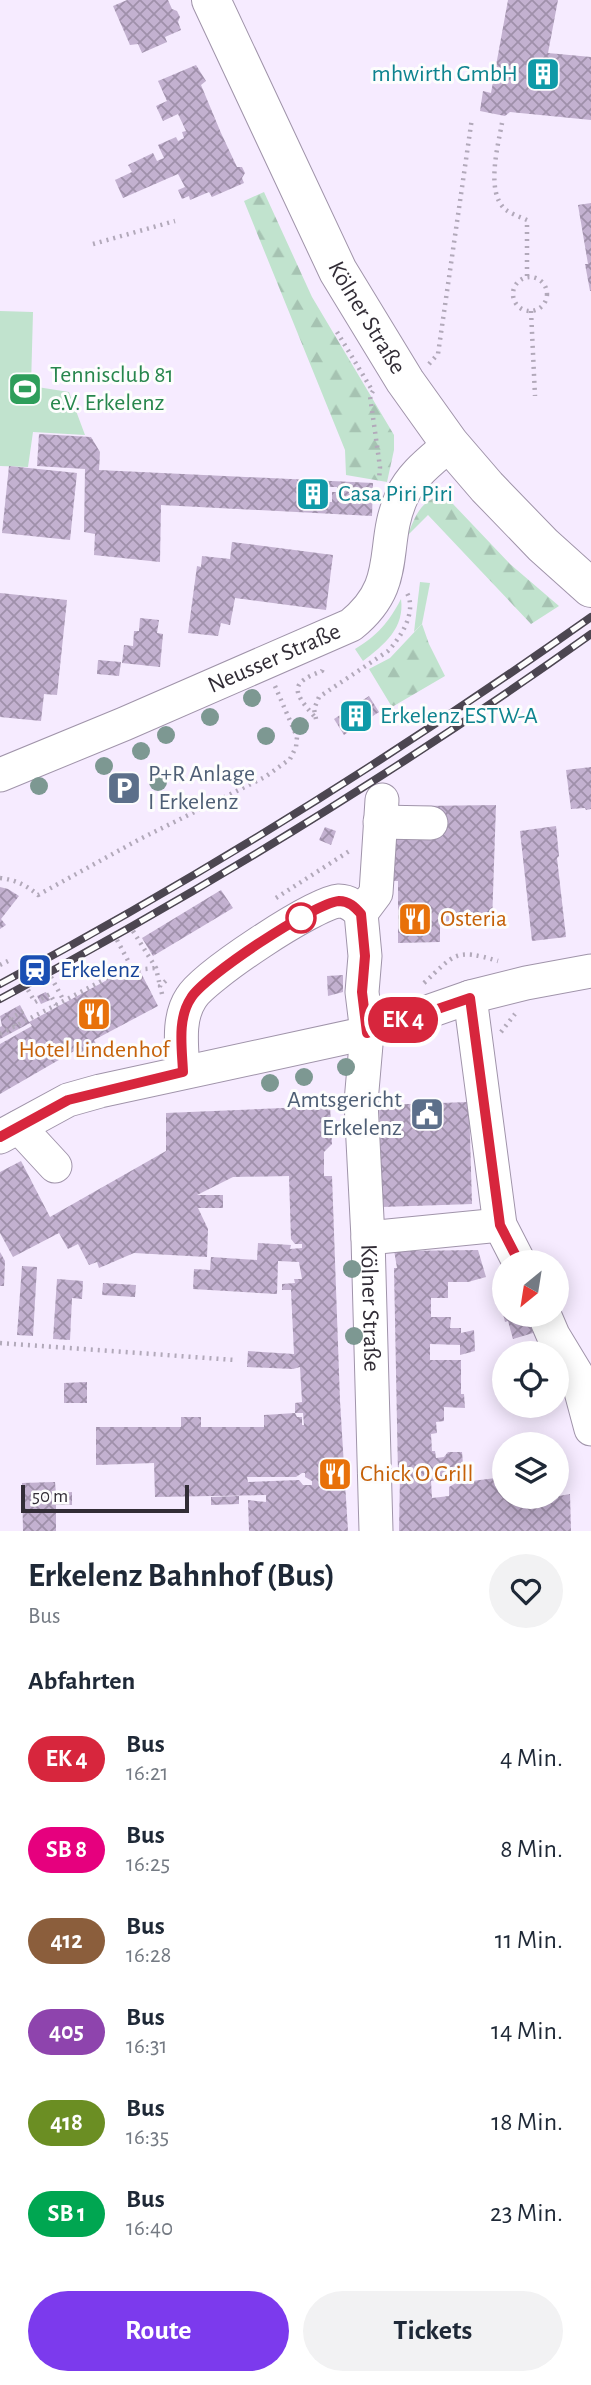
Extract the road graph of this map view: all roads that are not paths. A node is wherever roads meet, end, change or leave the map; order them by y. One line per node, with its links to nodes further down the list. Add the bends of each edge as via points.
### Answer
1 (211, 0): 2 (main road, Kölner Straße, via 389,386)
2 (450, 444): 3 (main road, Kölner Straße, via 526,528); 4 (street, Neusser Straße, via 418,472 402,497 385,580 377,598 351,625)
3 (591, 588)
4 (0, 775)
5 (431, 824): 6 (street, via 381,811 376,893)
6 (361, 914): 9 (street); 10 (street, via 352,904 338,901 309,913 199,986 185,1010 181,1031)
7 (591, 971): 8 (street)
8 (470, 998): 9 (street); 13 (street)
9 (367, 1033): 10 (street); 14 (street, via 361,1102)
10 (183, 1072): 11 (street, via 68,1100)
11 (9, 1132): 12 (street)
12 (55, 1166)
13 (500, 1225): 14 (street, Kölner Straße); 15 (street)
14 (367, 1230): 18 (street, Kölner Straße)
15 (513, 1250)
16 (550, 1327): 17 (street, via 576,1373)
17 (591, 1429)
18 (376, 1531)

